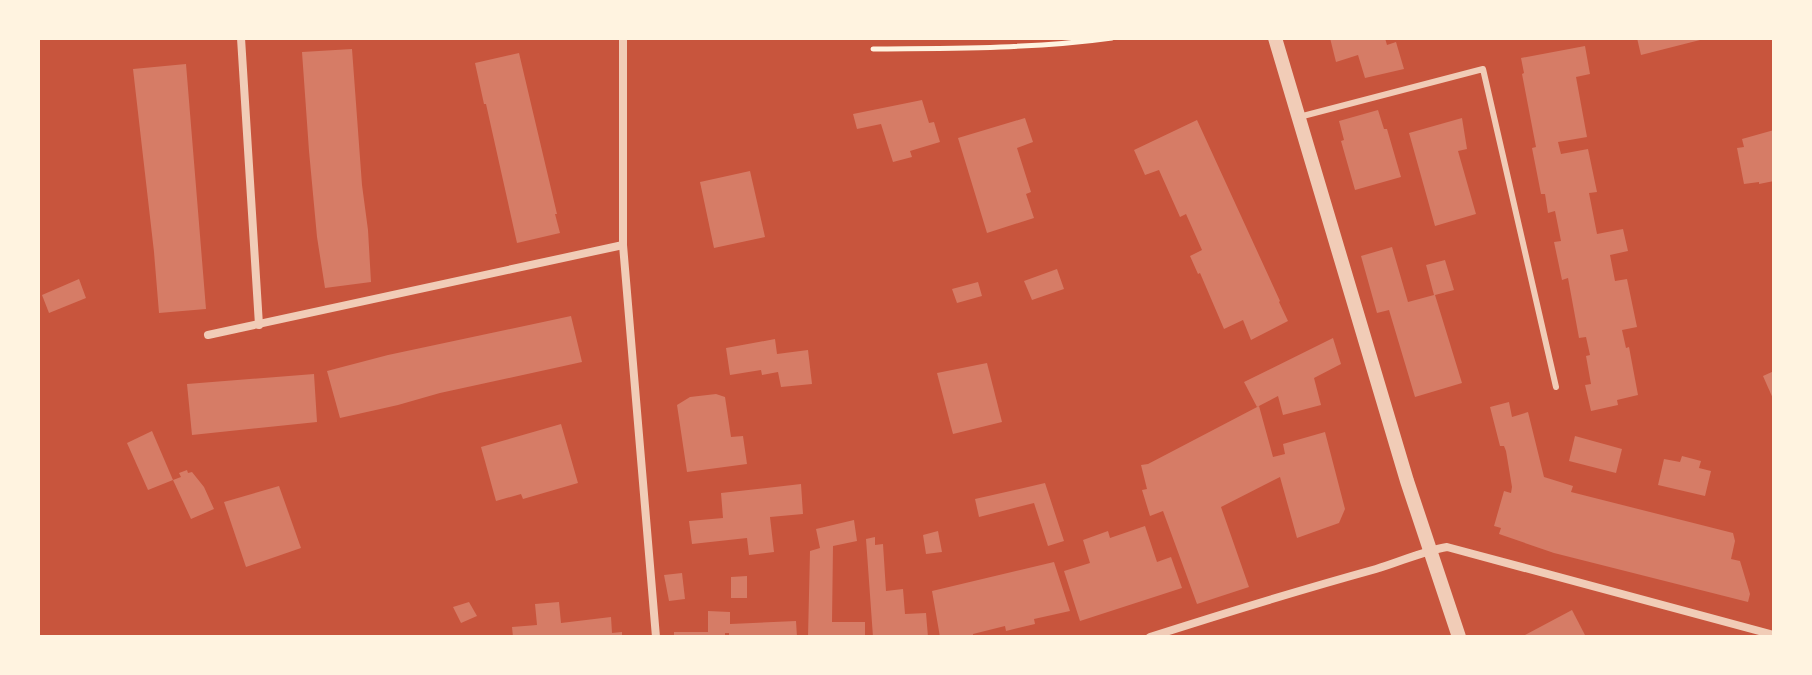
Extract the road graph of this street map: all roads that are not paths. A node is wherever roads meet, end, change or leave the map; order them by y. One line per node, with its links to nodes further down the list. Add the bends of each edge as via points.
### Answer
1 (241, 38): 6 (street)
2 (623, 38): 5 (street)
3 (1275, 38): 4 (street)
4 (1299, 117): 8 (lane, via 1483,69); 9 (street)
5 (623, 245): 6 (street); 11 (street)
6 (259, 325): 7 (street)
7 (208, 335)
8 (1556, 387)
9 (1430, 550): 10 (street, via 1447,547); 12 (street); 13 (street)
10 (1774, 635)
11 (656, 637)
12 (1150, 637)
13 (1459, 637)

